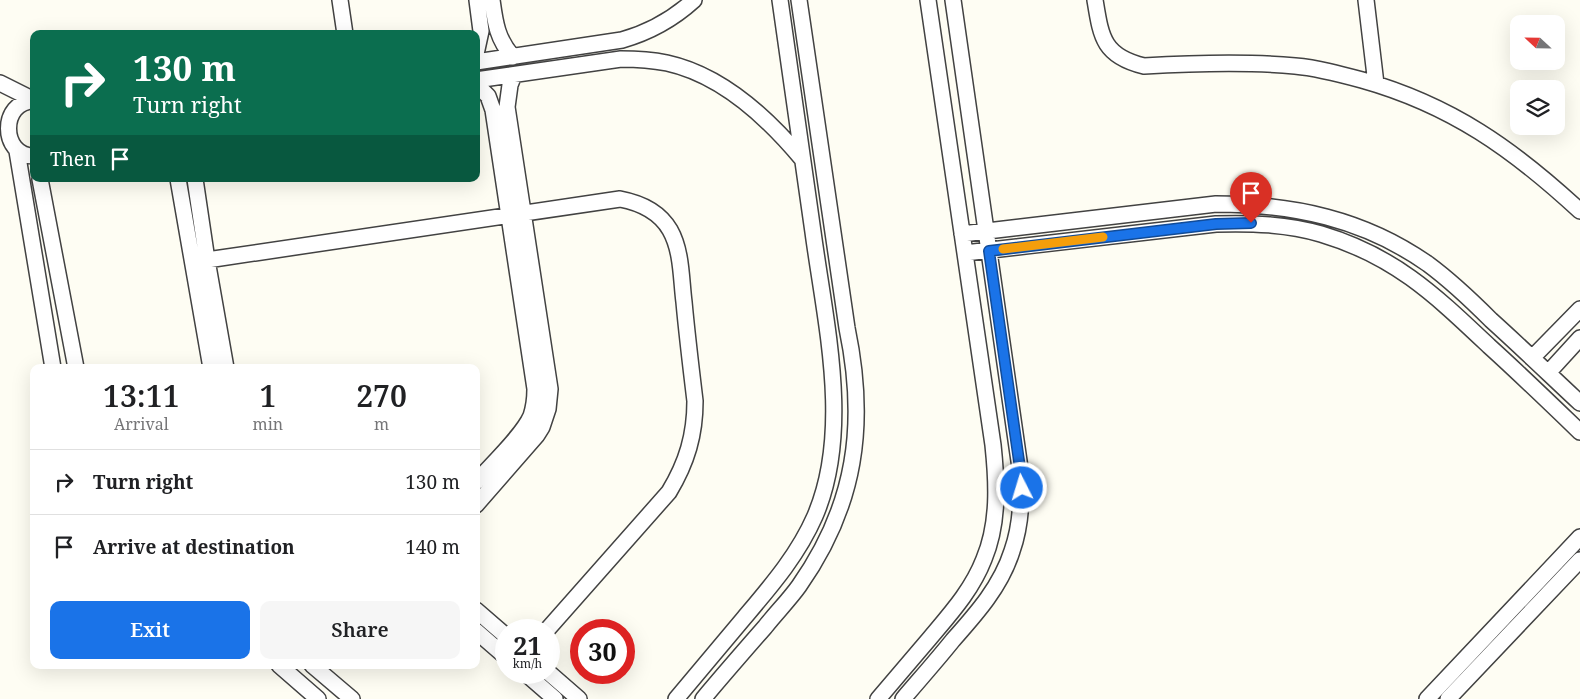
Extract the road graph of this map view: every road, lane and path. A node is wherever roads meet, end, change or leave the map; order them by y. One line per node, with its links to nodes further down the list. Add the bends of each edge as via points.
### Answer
1 (340, 0): 11 (street)
2 (477, 0): 12 (street)
3 (492, 0): 13 (street, via 495,26)
4 (694, 0): 13 (street, via 682,12 643,34)
5 (780, 0): 25 (street)
6 (799, 0): 64 (street, via 854,358 857,396 854,448 840,507 814,562 798,587)
7 (928, 0): 32 (street)
8 (953, 0): 31 (street)
9 (1095, 0): 18 (street, via 1105,43 1115,55 1129,62 1144,66 1248,62 1297,66)
10 (1366, 0): 18 (street)
11 (344, 30)
12 (480, 36)
13 (512, 57): 14 (street)
14 (480, 61)
15 (514, 75): 16 (street); 25 (street, via 621,59 668,63 690,70 736,96 761,115); 30 (street, via 506,107)
16 (480, 81)
17 (0, 83): 20 (street)
18 (1376, 84): 29 (street, via 1471,125 1521,159)
19 (480, 86): 30 (street, via 491,103)
20 (30, 98)
21 (30, 101): 22 (street, via 12,110)
22 (3, 132): 23 (street)
23 (17, 151): 24 (street); 39 (street)
24 (30, 155)
25 (802, 159): 63 (street, via 832,384 832,446 828,477 816,515 783,571)
26 (41, 182): 40 (street)
27 (179, 182): 41 (street)
28 (195, 182): 35 (street)
29 (1580, 211)
30 (515, 214): 35 (street); 46 (street, via 535,399 527,423); 47 (street, via 550,389 548,408 537,435); 51 (street, via 620,199 649,208 661,218 670,231 679,259 695,401 692,439 680,475 669,492)
31 (986, 232): 32 (street); 33 (street); 38 (street, via 1216,204 1252,204 1324,215 1377,234 1428,264)
32 (962, 234): 34 (street)
33 (989, 251): 34 (street); 45 (street, via 1216,224 1286,226 1320,234 1385,260 1414,279 1442,301); 66 (street, via 1021,475 1019,527 1002,575 989,597)
34 (965, 253): 65 (street, via 994,445 997,479 992,533 974,582 959,604)
35 (207, 260): 42 (street)
36 (1580, 309): 38 (street)
37 (1580, 338): 43 (street)
38 (1532, 358): 43 (street)
39 (51, 364)
40 (75, 364)
41 (210, 364)
42 (225, 364)
43 (1548, 373): 44 (street)
44 (1580, 404)
45 (1580, 432)
46 (480, 477)
47 (480, 500)
48 (1580, 537): 67 (street)
49 (1580, 560): 68 (street)
50 (480, 613): 52 (street)
51 (557, 619)
52 (495, 626)
53 (480, 634): 54 (street)
54 (495, 647)
55 (284, 669): 59 (street)
56 (317, 669): 60 (street)
57 (560, 682): 62 (street)
58 (538, 684): 61 (street)
59 (318, 699)
60 (352, 699)
61 (555, 699)
62 (579, 699)
63 (676, 699)
64 (703, 699)
65 (878, 699)
66 (903, 699)
67 (1427, 699)
68 (1448, 699)

